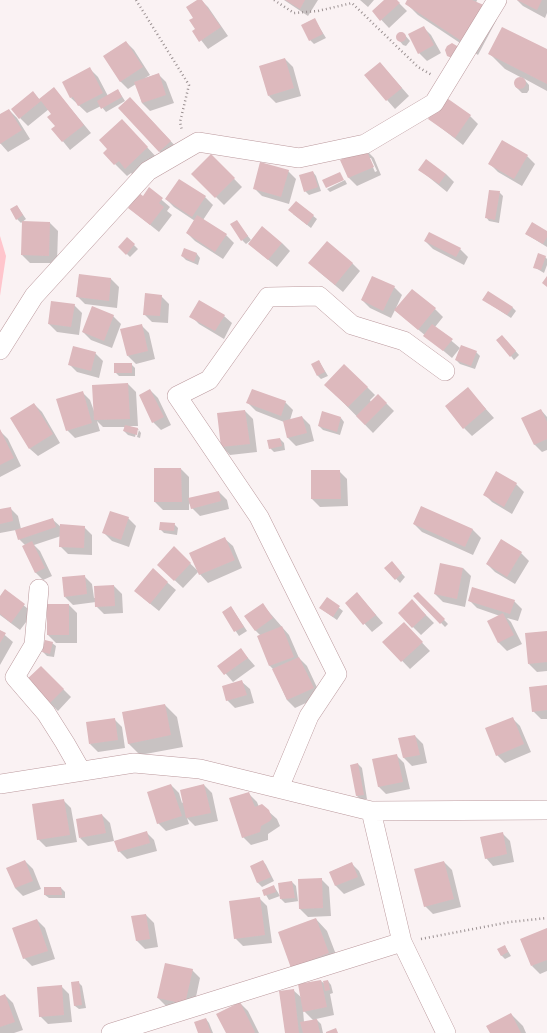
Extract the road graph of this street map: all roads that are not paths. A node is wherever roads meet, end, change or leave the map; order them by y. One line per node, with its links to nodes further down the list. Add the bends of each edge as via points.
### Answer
1 (497, 0): 2 (street, via 434,103 365,144 299,158 198,142 148,171 34,296)
2 (0, 350)
3 (445, 371): 8 (street, via 404,341 352,325 319,296 268,297 209,380 177,396 259,517 337,674 309,716)
4 (39, 589): 5 (street, via 34,645)
5 (7, 674): 6 (street, via 46,713)
6 (81, 771): 7 (street); 8 (street, via 134,763 200,769)
7 (0, 784)
8 (279, 788): 10 (street)
9 (547, 810): 10 (street)
10 (371, 811): 11 (street)
11 (402, 942): 12 (street); 13 (street)
12 (111, 1033)
13 (446, 1033)

